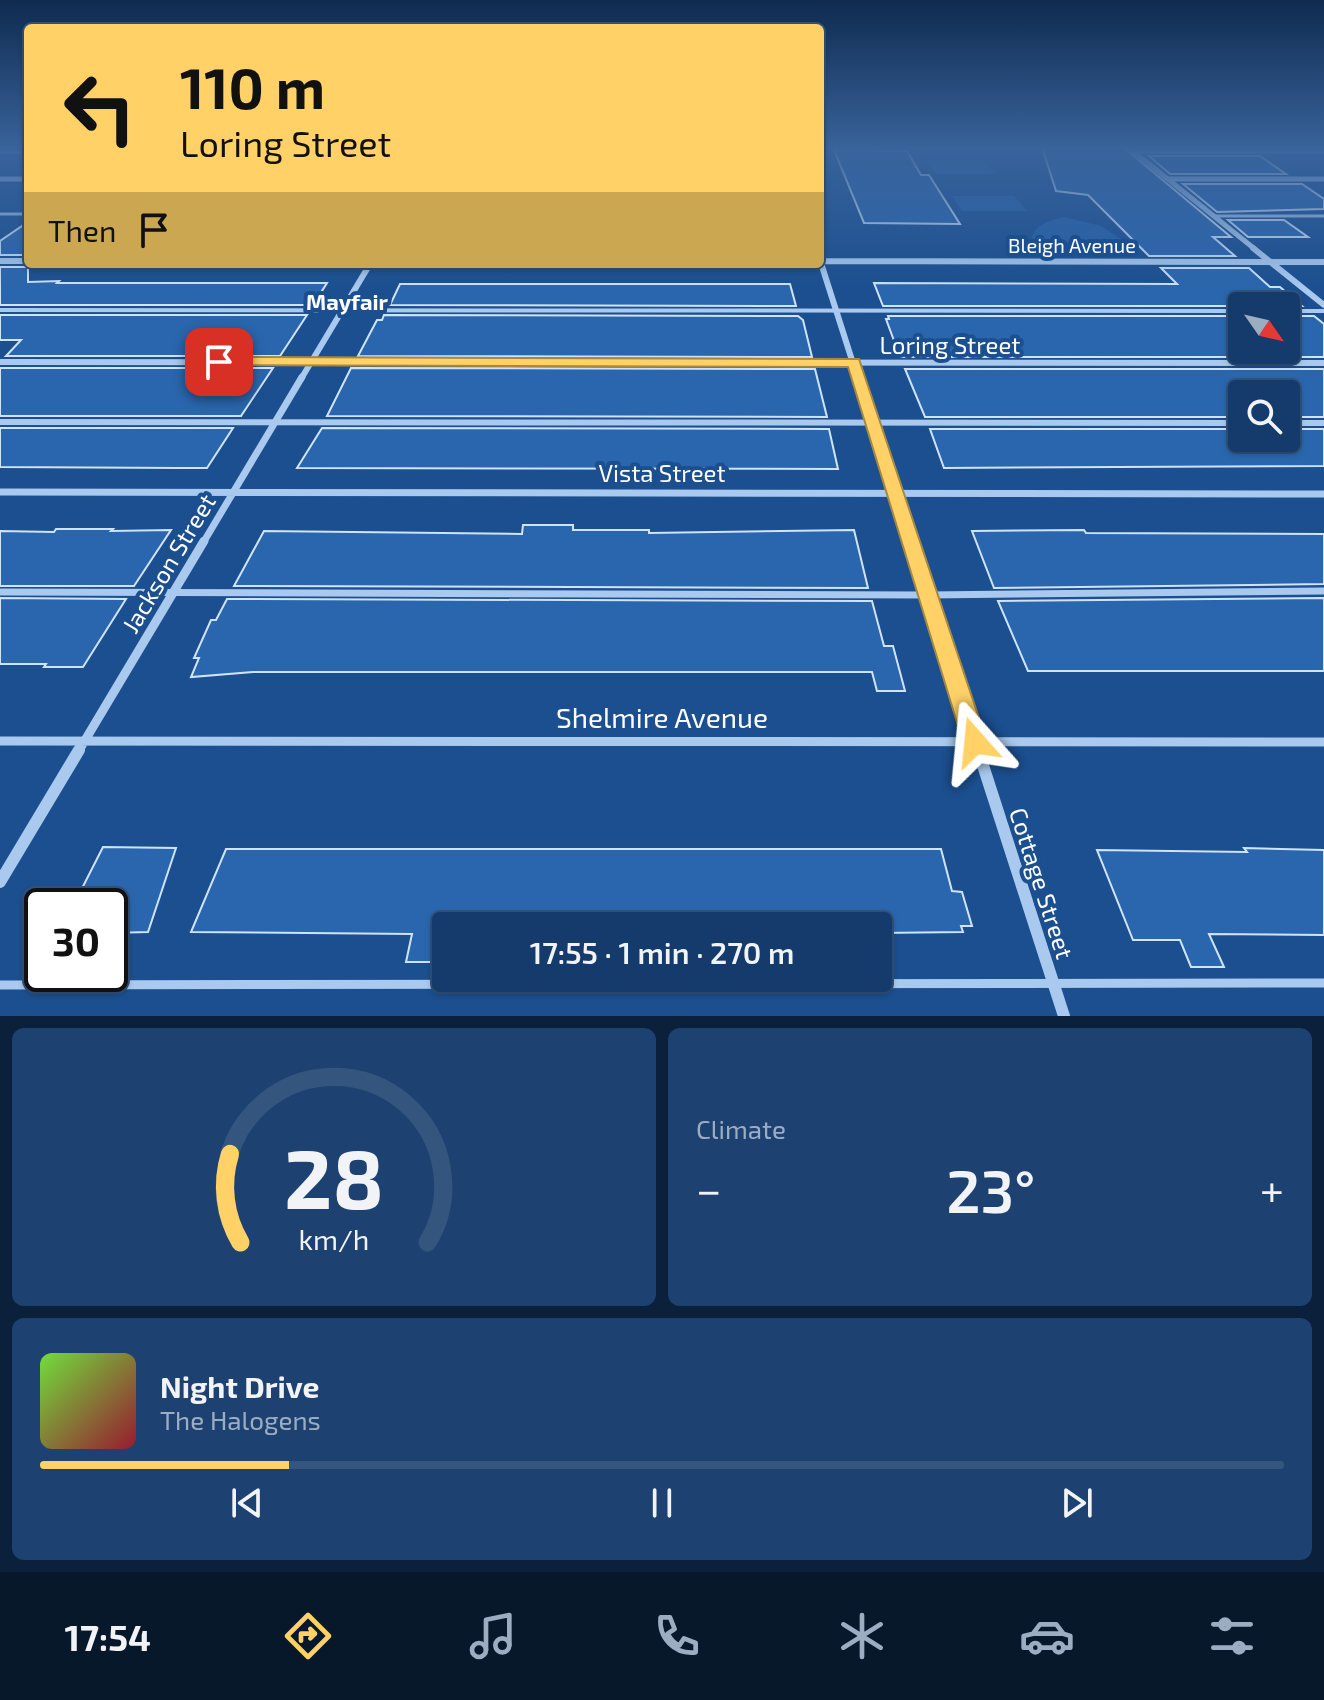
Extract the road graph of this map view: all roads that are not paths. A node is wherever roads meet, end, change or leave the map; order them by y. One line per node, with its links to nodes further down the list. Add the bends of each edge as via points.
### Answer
1 (1186, 194): 4 (street)
2 (0, 214): 3 (lane)
3 (24, 214)
4 (1213, 216): 5 (lane); 9 (street)
5 (1324, 216)
6 (0, 261): 7 (street)
7 (24, 261)
8 (824, 261): 9 (street, Bleigh Avenue)
9 (1270, 262): 10 (street, Bleigh Avenue); 13 (street)
10 (1324, 262)
11 (368, 268): 16 (street, Jackson Street)
12 (822, 268): 17 (street, Cottage Street)
13 (1324, 308): 15 (lane)
14 (0, 310): 16 (lane)
15 (1300, 310)
16 (342, 311): 17 (lane); 19 (street, Jackson Street)
17 (837, 311): 18 (lane); 21 (street, Cottage Street)
18 (1228, 311)
19 (313, 361): 20 (street, Loring Street); 21 (street, Loring Street); 24 (street, Jackson Street)
20 (0, 362)
21 (854, 362): 22 (street, Loring Street); 25 (street, Cottage Street)
22 (1324, 363)
23 (0, 422): 24 (lane)
24 (276, 422): 25 (lane); 29 (street, Jackson Street)
25 (873, 423): 26 (lane); 31 (street, Cottage Street)
26 (1228, 423)
27 (1300, 423): 28 (lane)
28 (1324, 423)
29 (234, 491): 30 (street, Vista Street); 31 (street, Vista Street); 35 (street, Jackson Street)
30 (0, 492)
31 (895, 493): 32 (street, Vista Street); 36 (street, Cottage Street)
32 (1324, 494)
33 (1324, 591): 36 (lane)
34 (0, 592): 35 (lane)
35 (174, 592): 36 (lane); 38 (street, Jackson Street)
36 (928, 595): 39 (street, Cottage Street)
37 (0, 741): 38 (street, Shelmire Avenue)
38 (84, 741): 39 (street, Shelmire Avenue); 41 (street, Jackson Street)
39 (975, 742): 40 (street, Shelmire Avenue); 42 (street, Cottage Street)
40 (1324, 742)
41 (0, 882)
42 (1053, 982): 43 (lane); 44 (lane); 45 (street, Cottage Street)
43 (1324, 983)
44 (0, 985)
45 (1064, 1016)

